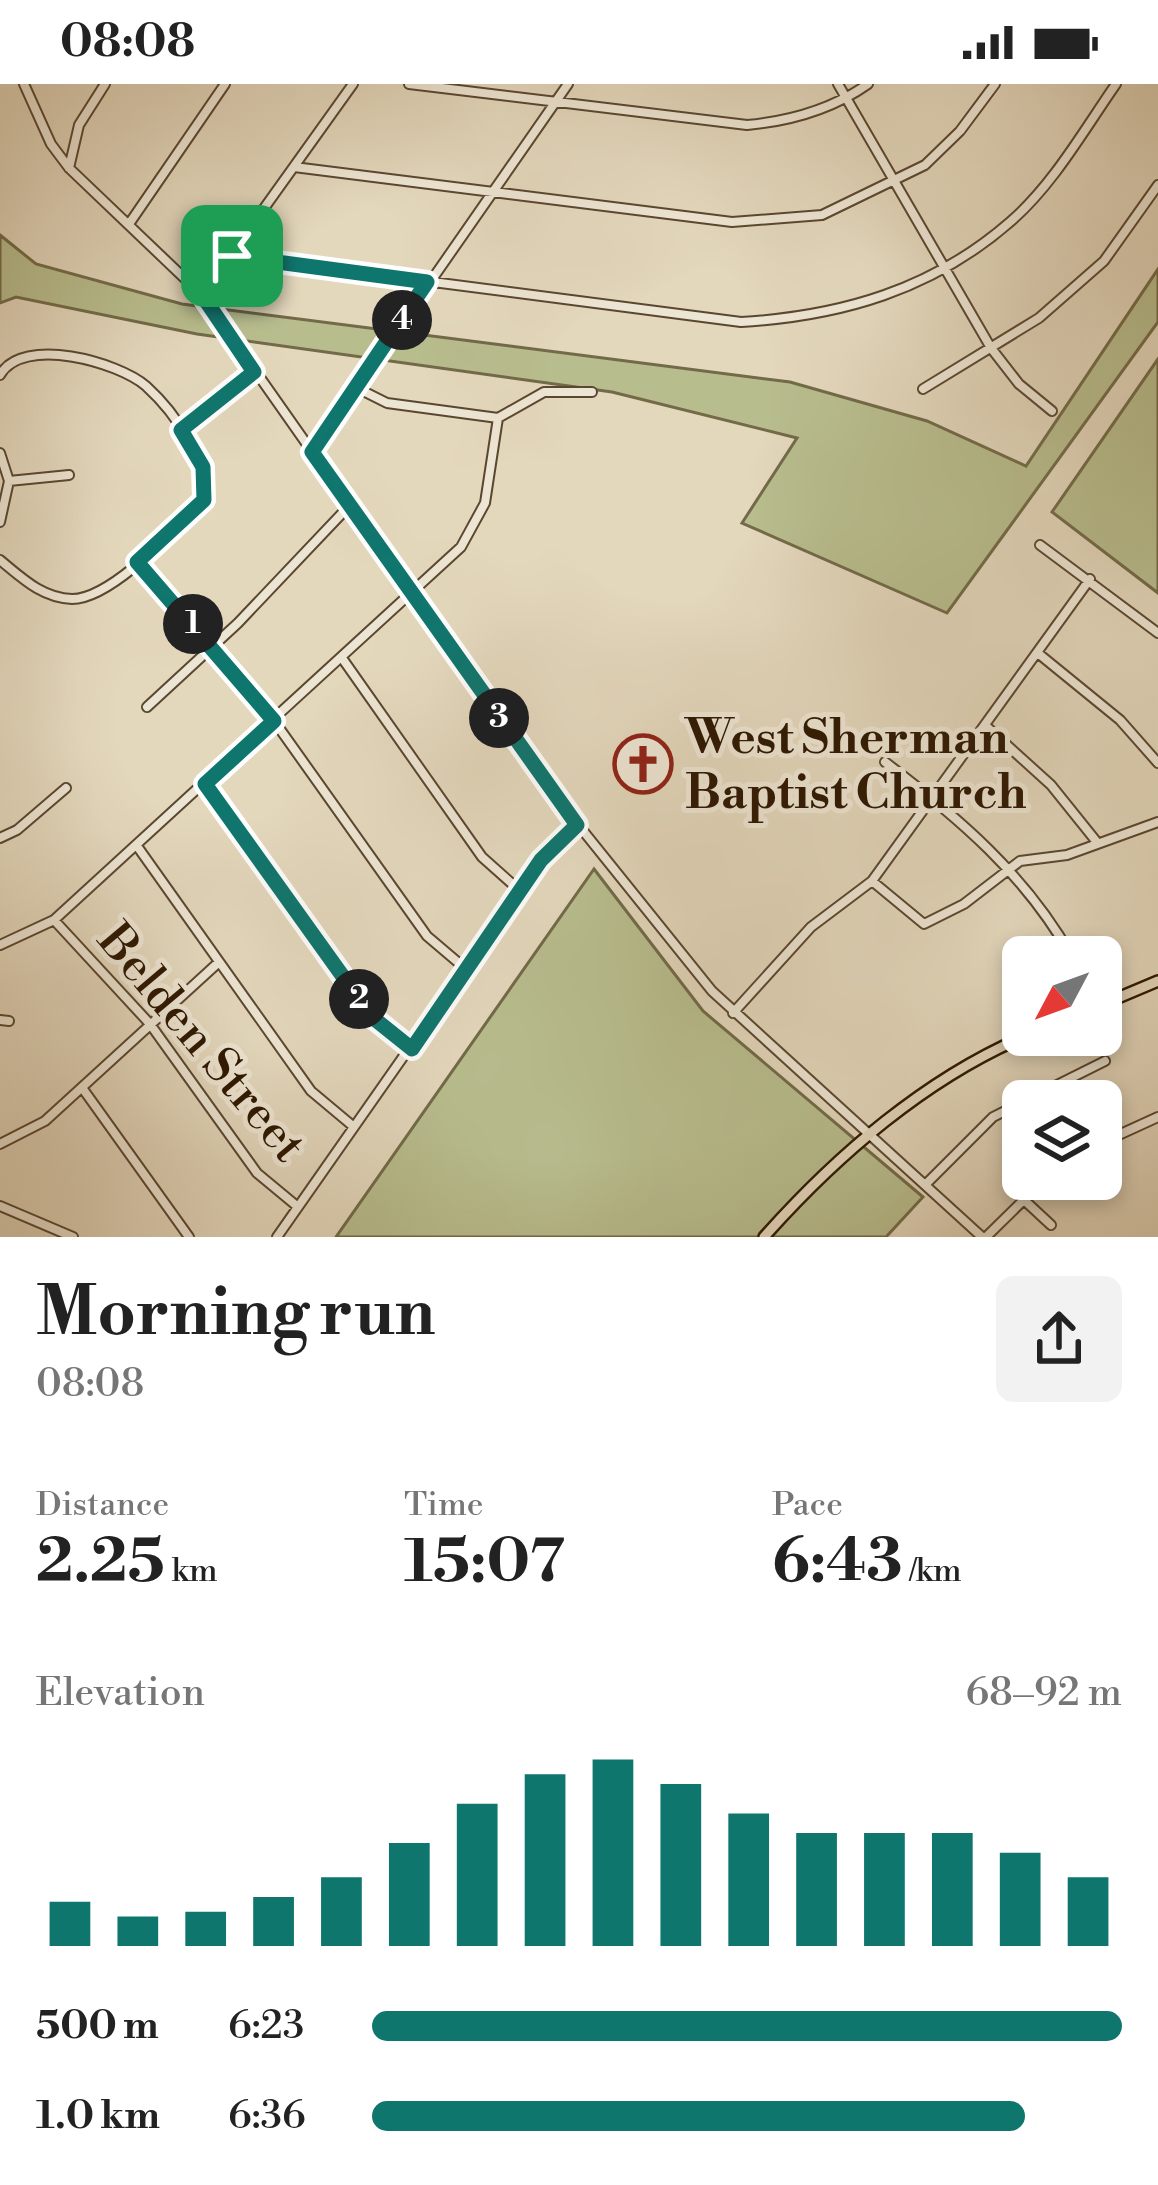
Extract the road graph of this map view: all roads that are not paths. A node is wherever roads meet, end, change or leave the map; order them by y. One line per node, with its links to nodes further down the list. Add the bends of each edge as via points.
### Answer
1 (23, 84): 14 (street)
2 (105, 84): 14 (street, via 79,125)
3 (224, 84): 18 (street)
4 (352, 84): 13 (street)
5 (410, 84): 12 (street)
6 (568, 84): 12 (street)
7 (838, 84): 11 (street)
8 (868, 84): 11 (street)
9 (994, 84): 15 (street, via 960,131)
10 (1116, 84): 20 (street, via 1010,222)
11 (847, 99): 12 (street, via 788,122 747,125); 15 (street)
12 (556, 102): 17 (street)
13 (294, 166): 17 (street); 19 (street)
14 (69, 168): 18 (street)
15 (896, 183): 17 (street, via 822,215 732,222); 20 (street)
16 (1158, 185): 23 (street, via 1104,261)
17 (490, 192): 21 (street)
18 (129, 224): 22 (street)
19 (232, 256): 21 (street); 22 (street)
20 (944, 268): 21 (street, via 874,303 740,322); 23 (street)
21 (427, 282): 26 (street)
22 (202, 295): 24 (street)
23 (991, 348): 27 (street); 29 (street)
24 (254, 372): 31 (street); 32 (street)
25 (0, 375): 31 (street, via 30,354 55,352 141,382)
26 (357, 388): 30 (street, via 387,403); 32 (street)
27 (922, 389)
28 (592, 392): 30 (street, via 544,392)
29 (1052, 411)
30 (498, 418): 42 (street, via 478,521)
31 (181, 430): 40 (street, via 203,467 204,500)
32 (312, 452): 36 (street)
33 (0, 453): 35 (street)
34 (69, 475): 35 (street)
35 (8, 481): 37 (street)
36 (349, 506): 42 (street); 44 (street)
37 (0, 522)
38 (1040, 545): 41 (street)
39 (0, 560): 40 (street, via 33,588 75,599 102,591)
40 (137, 562): 44 (street)
41 (1090, 579): 43 (street); 45 (street)
42 (410, 593): 46 (street); 56 (street)
43 (1158, 633)
44 (213, 646): 47 (street); 48 (street)
45 (1039, 654): 49 (street); 51 (street, via 1120,720)
46 (342, 658): 48 (street); 62 (street, via 482,857)
47 (147, 707)
48 (274, 721): 52 (street); 67 (street, via 427,936)
49 (987, 727): 54 (street); 58 (street, via 1051,784)
50 (886, 762): 54 (street)
51 (1158, 763)
52 (205, 784): 59 (street); 72 (street, via 372,1017)
53 (65, 788): 57 (street)
54 (933, 798): 60 (street, via 972,827); 61 (street)
55 (1158, 822): 58 (street)
56 (577, 825): 62 (street); 70 (street)
57 (0, 838)
58 (1096, 842): 60 (street)
59 (136, 846): 63 (street); 66 (street)
60 (1006, 869): 61 (street, via 964,904 924,923); 64 (street)
61 (872, 880): 70 (street, via 811,927)
62 (519, 890): 67 (street)
63 (54, 920): 65 (street); 71 (street, Belden Street)
64 (1056, 936)
65 (0, 945)
66 (219, 962): 71 (street); 77 (street, via 311,1091)
67 (467, 970): 72 (street)
68 (1158, 981): 69 (main road)
69 (1122, 996)
70 (733, 1013): 79 (street)
71 (150, 1024): 75 (street); 85 (street, Belden Street, via 257,1172)
72 (412, 1049): 77 (street)
73 (1002, 1050): 79 (main road)
74 (1105, 1061): 81 (street, via 994,1117)
75 (83, 1089): 80 (street); 88 (street)
76 (1158, 1117): 78 (street)
77 (354, 1127): 85 (street)
78 (1122, 1133)
79 (868, 1136): 81 (street); 90 (main road)
80 (0, 1144)
81 (925, 1185): 91 (street)
82 (1021, 1200): 91 (street)
83 (1025, 1200): 86 (street)
84 (0, 1206): 87 (street)
85 (298, 1207): 89 (street)
86 (1051, 1225)
87 (73, 1237)
88 (189, 1237)
89 (277, 1237)
90 (764, 1237)
91 (984, 1237)

